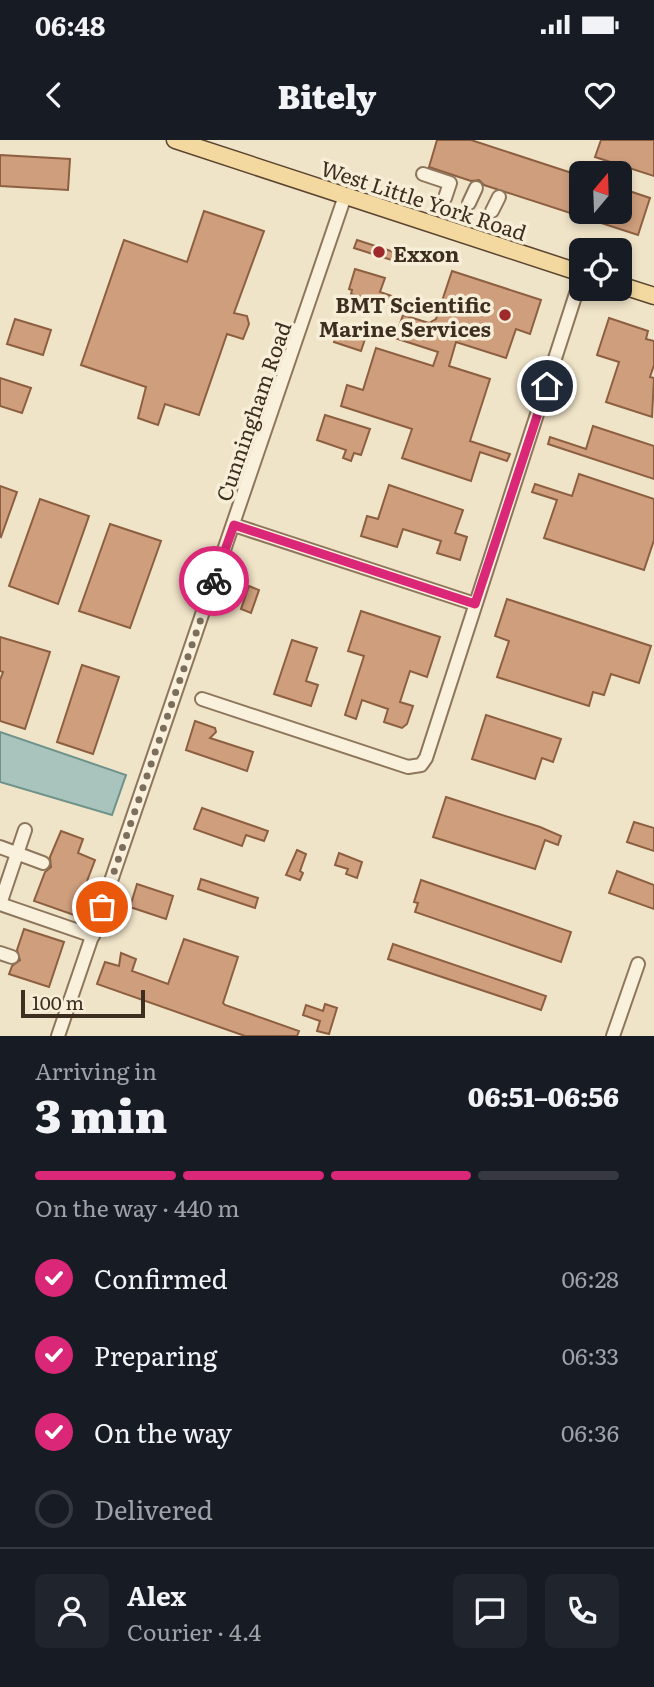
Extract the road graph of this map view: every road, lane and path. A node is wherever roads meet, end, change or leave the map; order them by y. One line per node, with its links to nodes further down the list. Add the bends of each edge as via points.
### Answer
1 (175, 140): 4 (main road, West Little York Road)
2 (423, 174): 6 (street, via 450,183)
3 (476, 188): 7 (street)
4 (345, 196): 9 (main road, West Little York Road); 13 (street, Cunningham Road)
5 (499, 197): 8 (street)
6 (445, 198)
7 (469, 203)
8 (492, 211)
9 (569, 271)
10 (632, 289): 11 (main road)
11 (654, 296)
12 (573, 301): 14 (street)
13 (234, 525): 14 (street); 21 (street, Cunningham Road)
14 (475, 604): 15 (street, via 426,758 416,767)
15 (202, 699)
16 (25, 830): 18 (street)
17 (0, 848): 18 (street)
18 (17, 853): 19 (street); 20 (street)
19 (43, 863)
20 (0, 904): 21 (street)
21 (93, 936): 23 (street, Cunningham Road)
22 (638, 964): 24 (street)
23 (58, 1036)
24 (613, 1036)

